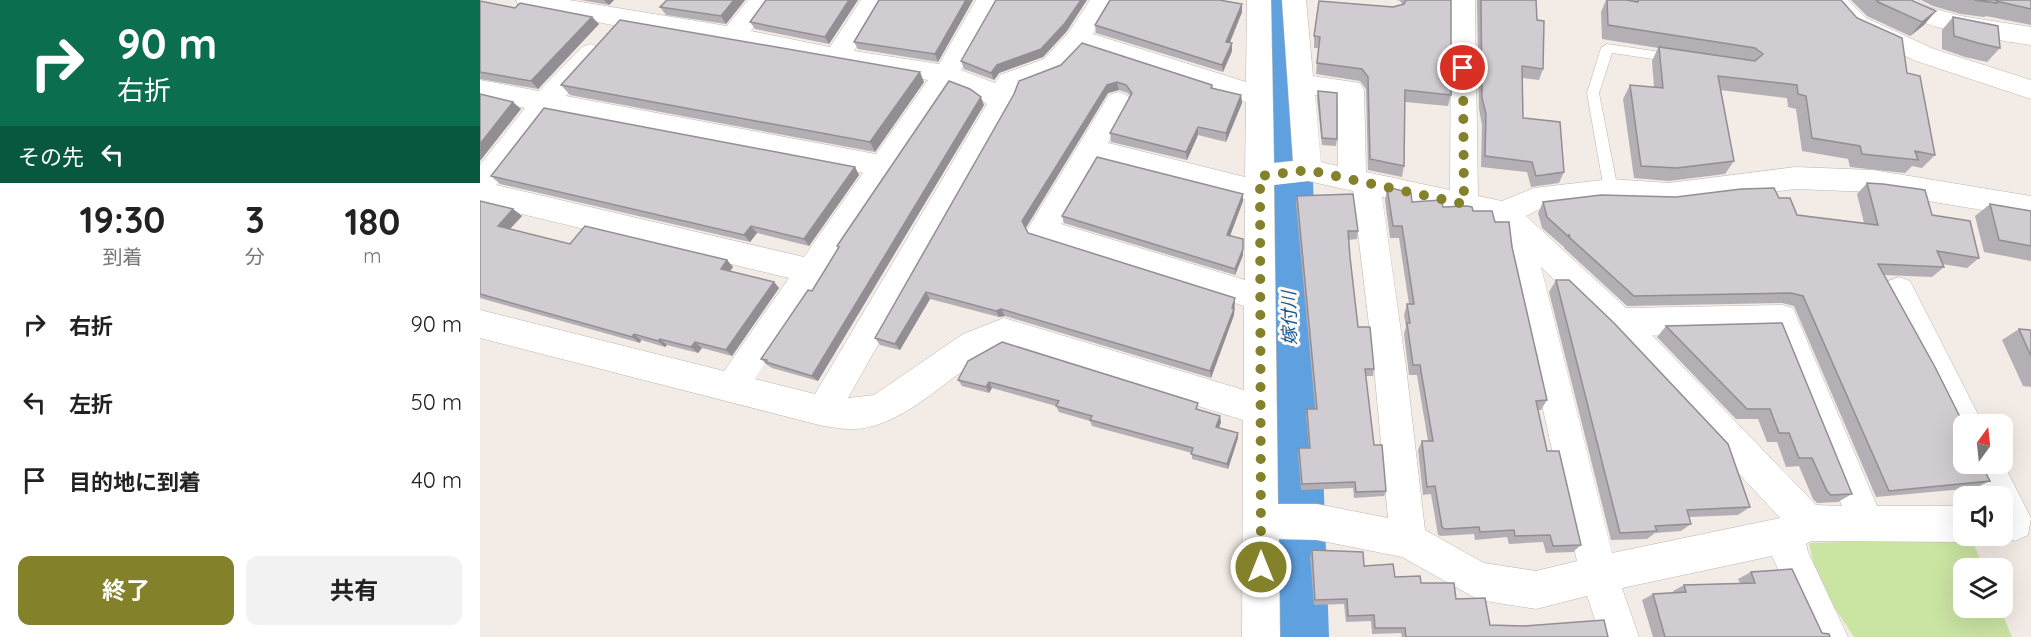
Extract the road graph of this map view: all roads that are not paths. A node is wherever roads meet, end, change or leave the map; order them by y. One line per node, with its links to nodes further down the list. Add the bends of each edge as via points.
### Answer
1 (528, 0): 11 (street)
2 (761, 0): 12 (street)
3 (873, 0): 15 (street)
4 (988, 0): 17 (street)
5 (1102, 0): 14 (street)
6 (1259, 0): 21 (street)
7 (1463, 0): 33 (street)
8 (1834, 0): 20 (street, via 1857,24 1915,51)
9 (1899, 0): 13 (street, via 1905,7 1925,14)
10 (1302, 1): 18 (street)
11 (630, 9): 12 (street); 23 (street)
12 (733, 36): 15 (street)
13 (2031, 36)
14 (1078, 38): 21 (street); 22 (street, via 1053,65 1009,82)
15 (837, 57): 17 (street)
16 (1688, 60): 31 (lane, via 1607,48 1593,93)
17 (946, 74): 22 (street, via 983,88); 26 (street)
18 (1301, 84): 27 (street); 28 (street, via 1351,90)
19 (480, 89): 23 (street)
20 (2031, 90)
21 (1259, 96): 29 (street)
22 (1002, 101): 43 (street)
23 (546, 102): 26 (street); 30 (street)
24 (1118, 102): 25 (street)
25 (1090, 149): 29 (street); 38 (street, via 1042,230)
26 (883, 166): 36 (street)
27 (1308, 170): 28 (street); 29 (street)
28 (1359, 181): 33 (street); 49 (street, via 1390,367)
29 (1260, 184): 38 (street)
30 (480, 185)
31 (1611, 190): 34 (street, via 1669,194 1820,178 1873,181); 35 (street, via 1534,199)
32 (480, 193): 36 (street)
33 (1464, 204): 35 (street)
34 (2031, 207)
35 (1512, 221): 39 (street); 50 (street, via 1527,269)
36 (811, 271): 41 (street)
37 (1899, 290): 44 (street)
38 (1260, 298): 42 (street)
39 (1619, 322): 46 (street, via 1782,318); 48 (street)
40 (480, 324): 41 (street)
41 (730, 388): 43 (street)
42 (1261, 410): 43 (street, via 1004,332 974,344 881,410 855,414); 45 (street)
43 (823, 411)
44 (1961, 414)
45 (1261, 520): 49 (street, via 1317,522); 51 (street)
46 (1867, 524): 47 (street); 48 (street)
47 (1953, 524)
48 (1797, 529): 50 (street); 53 (street, via 1791,556)
49 (1408, 540): 50 (street, via 1479,581 1536,590)
50 (1599, 574): 52 (street)
51 (1261, 637)
52 (1620, 637)
53 (1829, 637)

